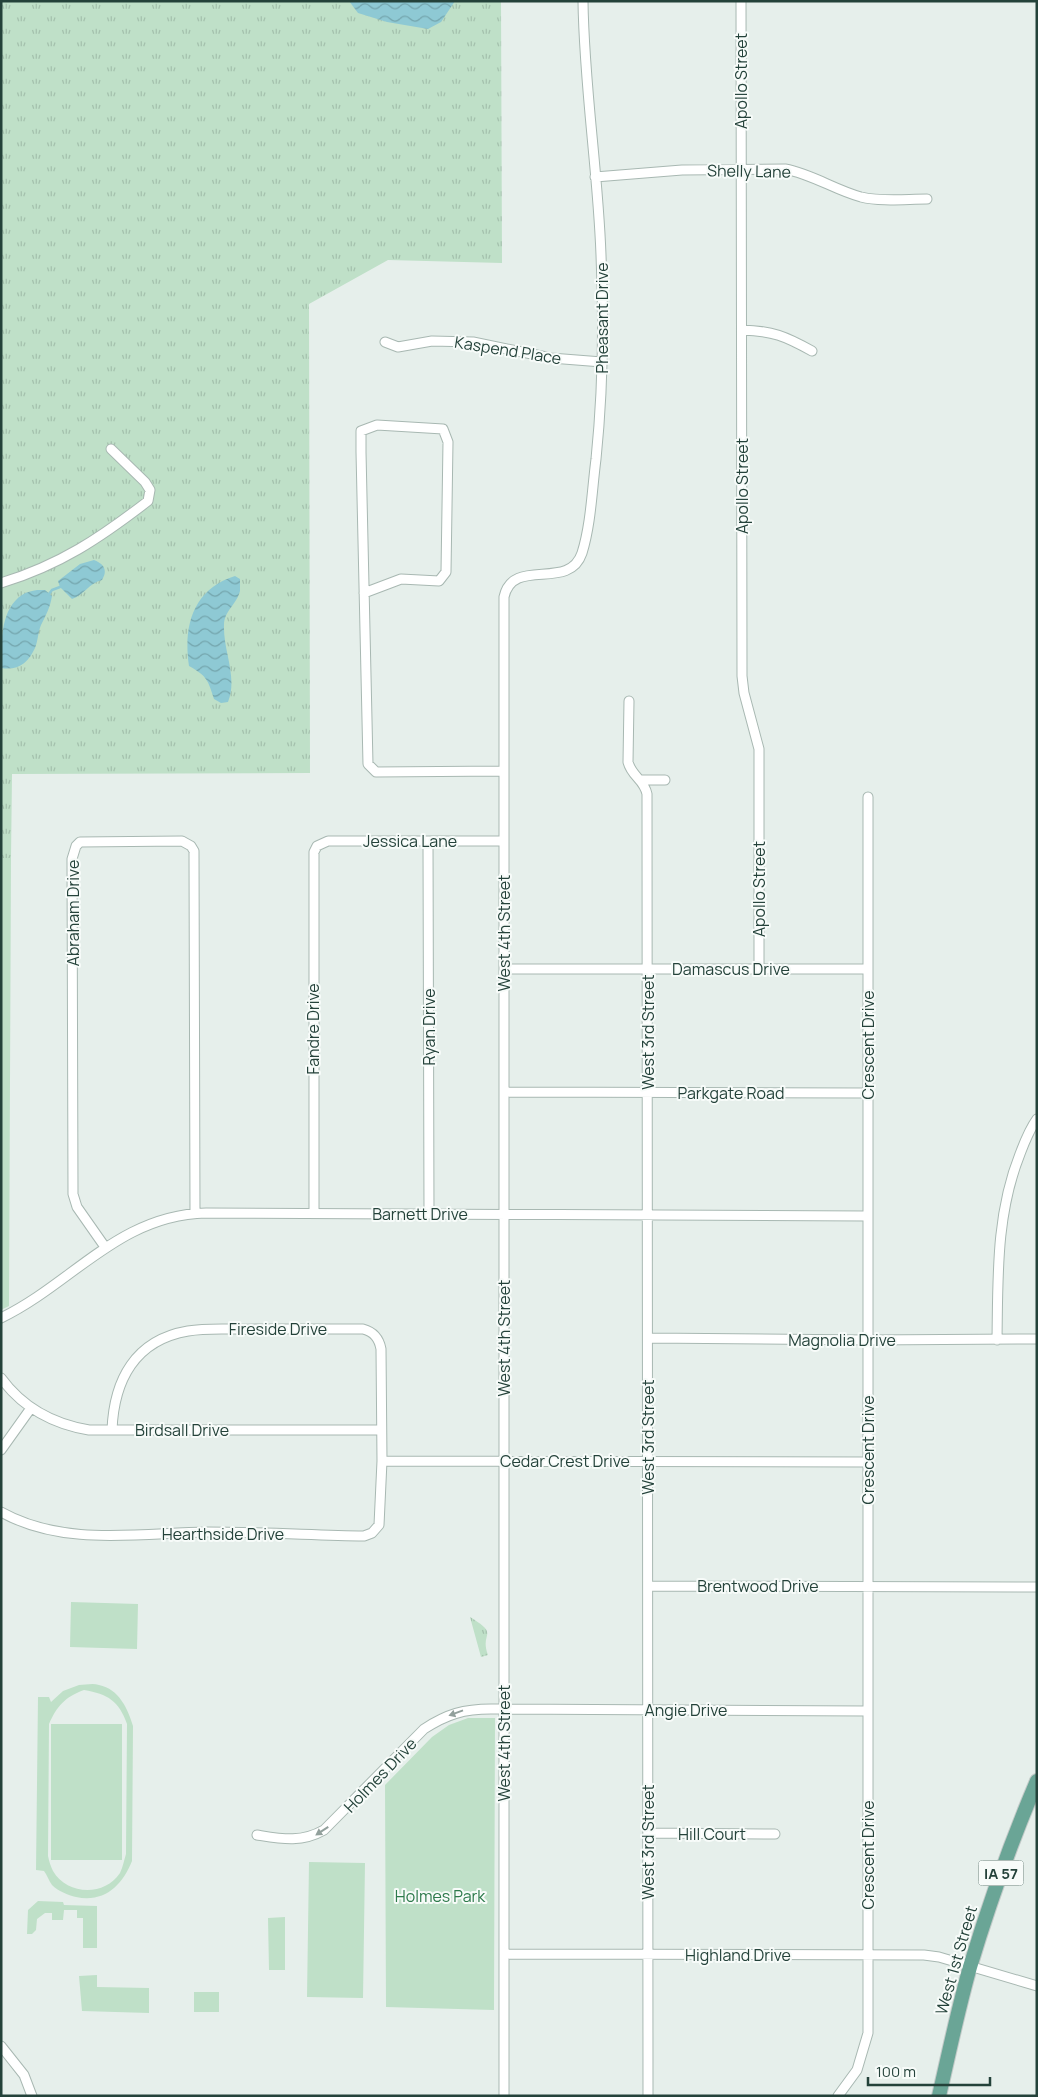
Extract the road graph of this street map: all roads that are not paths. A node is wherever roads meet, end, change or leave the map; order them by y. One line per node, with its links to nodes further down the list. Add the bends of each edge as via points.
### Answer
1 (583, 1): 4 (street, Pheasant Drive)
2 (741, 1): 3 (street, Apollo Street)
3 (741, 169): 4 (street, Shelly Lane); 5 (street, Shelly Lane, via 801,172 824,184 876,200); 6 (street, Apollo Street)
4 (595, 176): 9 (street, Pheasant Drive, via 601,253)
5 (928, 199)
6 (742, 330): 8 (street, via 765,330); 24 (street, Apollo Street, via 742,676 759,749)
7 (385, 342): 9 (street, Kaspend Place, via 398,347 432,341 473,342 551,358)
8 (812, 351)
9 (602, 362): 11 (street, Pheasant Drive, via 597,443 582,553 571,569 555,575 522,576)
10 (111, 449): 12 (street, via 145,482 150,490 148,501 77,552 45,568)
11 (512, 582): 15 (street, West 4th Street, via 504,596)
12 (1, 583)
13 (364, 593): 13 (street, via 401,579 439,581 446,572 448,442 443,429 377,425 362,431); 15 (street, via 368,764 371,769 376,772)
14 (629, 701): 16 (street, West 3rd Street, via 628,762 630,770)
15 (504, 771): 20 (street, West 4th Street)
16 (640, 780): 17 (street); 23 (street, West 3rd Street, via 648,794)
17 (664, 780)
18 (868, 797): 25 (street, Crescent Drive)
19 (428, 840): 20 (street, Jessica Lane); 21 (street, Jessica Lane, via 328,841); 32 (street, Ryan Drive)
20 (504, 840): 22 (street, West 4th Street)
21 (317, 846): 31 (street, Fandre Drive, via 313,858)
22 (504, 969): 23 (street, Damascus Drive); 26 (street, West 4th Street)
23 (648, 969): 24 (street, Damascus Drive); 27 (street, West 3rd Street)
24 (759, 969): 25 (street, Damascus Drive)
25 (868, 969): 28 (street, Crescent Drive)
26 (504, 1092): 27 (street, Parkgate Road); 33 (street, West 4th Street)
27 (648, 1092): 28 (street, Parkgate Road); 34 (street, West 3rd Street)
28 (868, 1093): 35 (street, Crescent Drive)
29 (1037, 1119): 41 (street, via 1012,1173 1004,1207 999,1243)
30 (195, 1213): 31 (street, Barnett Drive); 36 (street, Barnett Drive, via 146,1225); 36 (street, Abraham Drive, via 194,851 182,841 80,842 72,859 73,1194 77,1207)
31 (314, 1213): 32 (street, Barnett Drive)
32 (429, 1214): 33 (street, Barnett Drive)
33 (504, 1214): 34 (street, Barnett Drive); 48 (street, West 4th Street)
34 (648, 1215): 35 (street, Barnett Drive); 38 (street, West 3rd Street)
35 (868, 1216): 40 (street, Crescent Drive)
36 (105, 1247): 37 (street, Barnett Drive)
37 (1, 1318)
38 (648, 1338): 40 (street, Magnolia Drive); 49 (street, West 3rd Street)
39 (1037, 1339): 41 (street, Magnolia Drive)
40 (868, 1340): 41 (street, Magnolia Drive); 50 (street, Crescent Drive)
41 (997, 1340)
42 (1, 1378): 43 (street, Birdsall Drive)
43 (31, 1408): 44 (street, Birdsall Drive, via 65,1425); 46 (street)
44 (112, 1430): 45 (street, Birdsall Drive); 45 (street, Fireside Drive, via 116,1396 125,1374 139,1356 167,1337 201,1330 363,1329 375,1335 380,1344)
45 (381, 1430): 47 (street, Fireside Drive)
46 (1, 1450)
47 (382, 1461): 48 (street, Cedar Crest Drive); 51 (street, Hearthside Drive, via 381,1519 376,1530 364,1536 208,1532 86,1535 36,1526)
48 (504, 1461): 49 (street, Cedar Crest Drive); 55 (street, West 4th Street)
49 (648, 1461): 50 (street, Cedar Crest Drive); 52 (street, West 3rd Street)
50 (868, 1462): 53 (street, Crescent Drive)
51 (1, 1512)
52 (648, 1586): 53 (street, Brentwood Drive); 56 (street, West 3rd Street)
53 (868, 1587): 54 (street, Brentwood Drive); 57 (street, Crescent Drive)
54 (1037, 1587)
55 (504, 1709): 56 (street, Angie Drive); 61 (street, Holmes Drive, one-way to 61, via 462,1710 434,1723 335,1821 314,1836 290,1840); 62 (street, West 4th Street)
56 (648, 1710): 57 (street, Angie Drive); 59 (street, West 3rd Street)
57 (867, 1711): 64 (street, Crescent Drive)
58 (1037, 1781): 65 (main road, West 1st Street / IA 57, via 1012,1839)
59 (648, 1834): 60 (street, Hill Court); 63 (street, West 3rd Street)
60 (775, 1834)
61 (257, 1835)
62 (504, 1954): 63 (street, Highland Drive); 69 (street, West 4th Street)
63 (648, 1955): 64 (street, Highland Drive); 70 (street, West 3rd Street)
64 (868, 1956): 65 (street, Highland Drive, via 940,1957); 71 (street, Crescent Drive, via 868,2033 857,2070)
65 (970, 1966): 66 (street, Highland Drive); 72 (main road, West 1st Street / IA 57)
66 (1037, 1986)
67 (1, 2046): 68 (street, via 24,2075)
68 (32, 2096)
69 (504, 2096)
70 (648, 2096)
71 (838, 2096)
72 (939, 2096)

